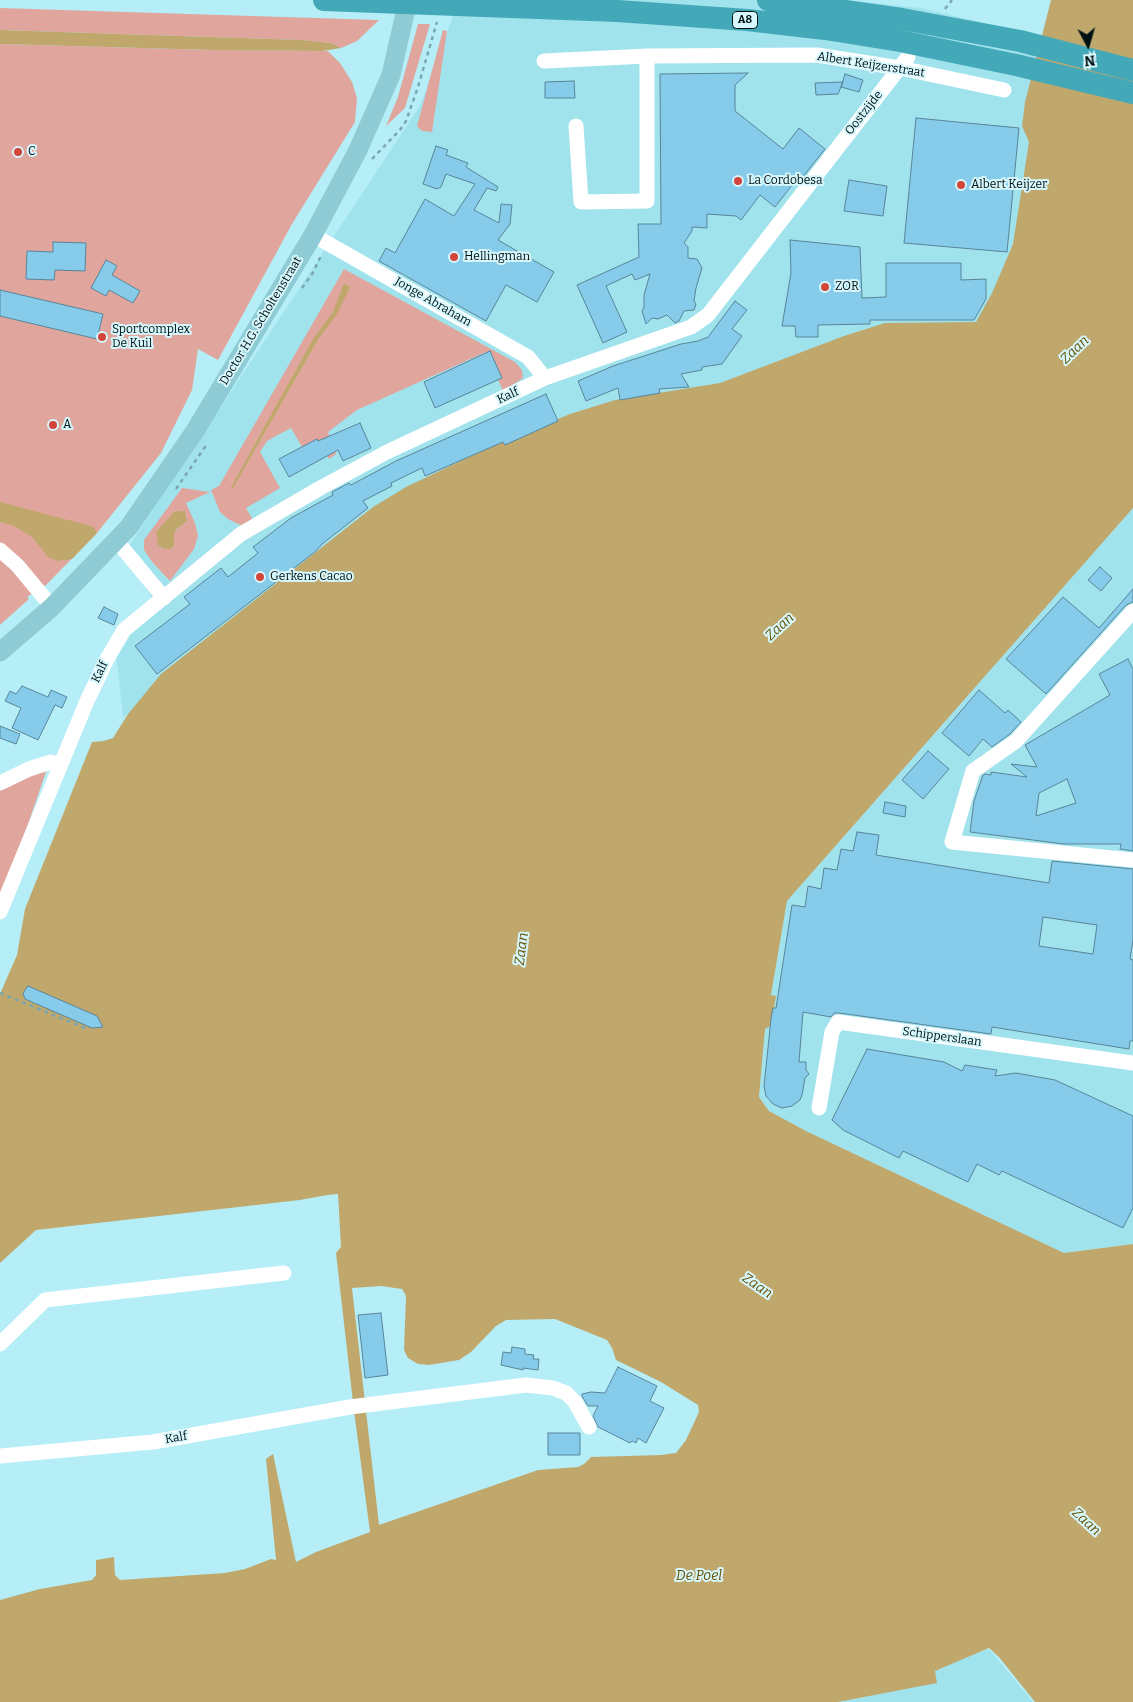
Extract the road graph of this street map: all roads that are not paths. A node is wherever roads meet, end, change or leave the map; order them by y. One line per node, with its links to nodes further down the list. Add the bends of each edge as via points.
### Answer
1 (324, 0): 4 (highway, A8)
2 (408, 0): 13 (main road, Doctor H.G. Scholtenstraat, via 391,75)
3 (768, 0): 8 (highway, A8, via 902,19 1020,41)
4 (349, 1): 10 (highway, A8, via 617,11 824,29 1016,65)
5 (647, 56): 6 (street, Albert Keijzerstraat); 7 (street, Albert Keijzerstraat, via 817,55); 11 (street, via 647,201 581,202)
6 (544, 60)
7 (904, 62): 9 (street, Albert Keijzerstraat); 12 (street, Oostzijde)
8 (1133, 70)
9 (1004, 90)
10 (1133, 93)
11 (576, 126)
12 (821, 169): 14 (street, Kalf, via 708,315 691,327)
13 (320, 239): 14 (street, Jonge Abraham, via 528,357); 15 (main road, Doctor H.G. Scholtenstraat, via 195,431 129,527)
14 (546, 378): 17 (street, Kalf, via 387,452 305,497 241,534)
15 (116, 540): 17 (street); 18 (main road, Doctor H.G. Scholtenstraat)
16 (0, 550): 18 (street, via 18,565)
17 (164, 598): 21 (street, Kalf, via 124,630 99,676)
18 (52, 607): 20 (main road, Doctor H.G. Scholtenstraat)
19 (1133, 611): 23 (street, via 1016,741 973,771 952,842)
20 (0, 652)
21 (60, 764): 22 (street, via 51,762); 24 (street, Kalf)
22 (0, 783)
23 (1133, 860)
24 (0, 912)
25 (1133, 1063): 26 (street, Schipperslaan, via 838,1022 832,1032)
26 (819, 1108)
27 (284, 1273): 28 (street, via 45,1300)
28 (0, 1344)
29 (589, 1427): 30 (street, Kalf, via 566,1393 526,1385 350,1407 153,1442)
30 (0, 1456)

